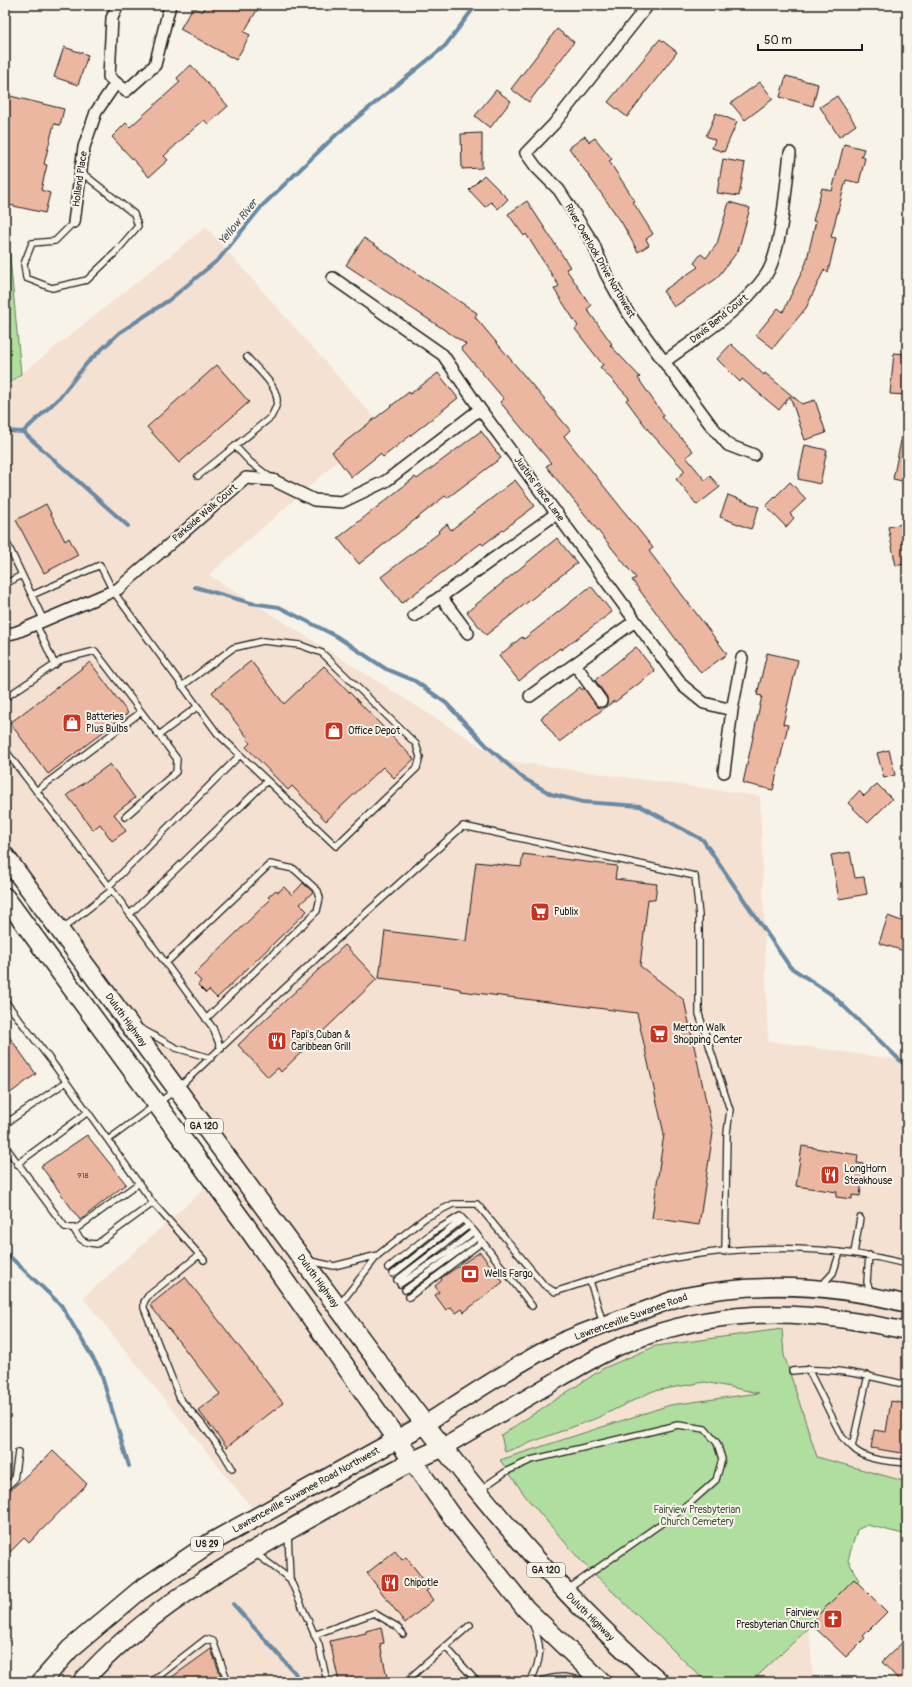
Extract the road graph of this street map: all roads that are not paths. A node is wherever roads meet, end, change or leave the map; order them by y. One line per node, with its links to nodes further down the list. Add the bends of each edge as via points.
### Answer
1 (118, 5): 4 (street, via 112,18 109,53 109,77)
2 (170, 5): 4 (street, via 155,65 126,91)
3 (648, 5): 10 (street, River Overlook Drive Northwest, via 554,124 526,153 536,167 560,190 592,243 626,310)
4 (116, 82): 6 (street, Holland Place, via 96,112 84,148)
5 (790, 153): 10 (street, Davis Bend Court, via 777,246 766,274 744,300)
6 (81, 172): 7 (street, Holland Place); 7 (lane, via 134,214 138,226 87,280 52,288 26,278 24,264 32,243 55,241)
7 (74, 222)
8 (333, 278): 11 (street, Justins Place Lane, via 443,355)
9 (247, 357): 12 (lane, via 274,388 277,399 271,417)
10 (664, 362): 13 (street, River Overlook Drive Northwest, via 728,445)
11 (480, 409): 15 (street, Parkside Walk Court, via 386,481 342,502 314,500); 16 (street, Justins Place Lane)
12 (236, 446): 14 (lane); 15 (lane, via 250,462)
13 (754, 456)
14 (198, 476)
15 (273, 480): 20 (street, Parkside Walk Court, via 246,478)
16 (557, 513): 22 (street); 24 (street, Justins Place Lane)
17 (5, 539): 18 (lane)
18 (22, 575): 19 (lane); 21 (lane)
19 (5, 584)
20 (113, 591): 21 (lane, via 100,565); 25 (street, Parkside Walk Court); 33 (lane)
21 (32, 595): 25 (lane)
22 (441, 597): 23 (street); 27 (street)
23 (414, 616)
24 (635, 620): 31 (street); 38 (street, Justins Place Lane, via 683,686 704,703)
25 (40, 623): 26 (street, Parkside Walk Court); 32 (lane)
26 (17, 632): 28 (street); 29 (street)
27 (468, 632)
28 (5, 635)
29 (5, 644)
30 (742, 658): 38 (street)
31 (574, 664): 34 (street); 36 (street)
32 (55, 665): 35 (lane); 39 (lane, via 63,659 95,651)
33 (182, 686): 37 (lane); 44 (lane, via 233,648 264,641 300,645 322,653 416,744 420,757 417,768 336,846)
34 (530, 696)
35 (5, 698)
36 (601, 701)
37 (197, 707): 40 (lane); 42 (lane, via 217,733)
38 (732, 710): 43 (street)
39 (141, 712): 40 (lane); 45 (lane)
40 (159, 735): 46 (lane, via 177,759 176,772)
41 (5, 750): 45 (lane)
42 (240, 755): 44 (lane); 48 (lane)
43 (724, 772)
44 (267, 781): 50 (lane)
45 (36, 791): 48 (lane)
46 (125, 816)
47 (5, 856): 51 (main road, Duluth Highway / GA 120)
48 (111, 888): 50 (lane); 51 (lane)
49 (5, 897): 60 (main road, GA 120)
50 (130, 914): 52 (lane)
51 (60, 930): 55 (main road, Duluth Highway / GA 120)
52 (166, 963): 54 (lane); 54 (lane, via 270,864 294,869 318,891 318,911)
53 (5, 1001): 58 (lane)
54 (206, 1019): 56 (lane, via 213,1028)
55 (126, 1020): 57 (lane, via 176,1048); 59 (main road, Duluth Highway / GA 120)
56 (221, 1049): 57 (lane); 74 (lane, via 336,940 463,826 695,876 699,916 699,1014 730,1110 727,1133)
57 (211, 1058): 59 (lane)
58 (66, 1082): 61 (lane); 62 (lane)
59 (177, 1089): 60 (lane); 79 (main road, Duluth Highway / GA 120)
60 (157, 1103): 63 (lane); 98 (main road, GA 120)
61 (88, 1112): 63 (lane); 65 (lane)
62 (5, 1124)
63 (108, 1140): 66 (lane)
64 (5, 1146): 65 (lane)
65 (17, 1164): 71 (lane, via 64,1227)
66 (140, 1183): 67 (lane); 71 (lane, via 76,1229)
67 (153, 1203): 71 (lane, via 96,1244 86,1244); 104 (lane, via 202,1257 148,1296 144,1308 180,1399 206,1430)
68 (860, 1218): 76 (lane)
69 (463, 1219): 70 (lane); 81 (lane, via 460,1216 433,1232); 82 (lane)
70 (468, 1226): 72 (lane); 72 (lane, via 399,1282 448,1252)
71 (73, 1228)
72 (474, 1231): 73 (lane)
73 (480, 1239): 85 (lane); 87 (lane); 89 (lane)
74 (725, 1252): 75 (lane, via 751,1249); 83 (lane, via 675,1258)
75 (840, 1252): 76 (lane); 84 (lane, via 833,1273)
76 (854, 1253): 78 (lane)
77 (378, 1255): 79 (lane, via 334,1266); 83 (lane, via 424,1218 453,1204 478,1204 544,1285 556,1292); 90 (lane)
78 (869, 1255): 80 (lane); 86 (lane, via 867,1282)
79 (302, 1260): 90 (main road, Duluth Highway / GA 120)
80 (907, 1264)
81 (388, 1268)
82 (393, 1274)
83 (590, 1281): 91 (lane)
84 (820, 1288): 86 (main road, Lawrenceville Suwanee Road); 91 (main road, Lawrenceville Suwanee Road, via 757,1288 684,1297)
85 (404, 1290)
86 (871, 1294): 88 (main road, Lawrenceville Suwanee Road)
87 (410, 1297)
88 (907, 1304)
89 (532, 1306)
90 (338, 1308): 97 (main road, Duluth Highway / GA 120)
91 (604, 1325): 97 (main road, Lawrenceville Suwanee Road, via 555,1345)
92 (907, 1331): 100 (main road, via 828,1316 791,1314 753,1314 701,1321 643,1337 590,1361)
93 (808, 1369): 94 (lane); 95 (lane); 99 (lane, via 842,1437)
94 (792, 1371)
95 (868, 1375): 96 (lane); 99 (lane)
96 (907, 1385)
97 (425, 1424): 98 (main road, Lawrenceville Suwanee Road Northwest / US 29); 100 (main road, Duluth Highway / GA 120)
98 (397, 1440): 102 (main road, GA 120); 117 (main road, Lawrenceville Suwanee Road Northwest / US 29, via 190,1556 139,1591 70,1649)
99 (852, 1447): 103 (lane, via 866,1457)
100 (442, 1448): 102 (main road); 106 (main road, Duluth Highway / GA 120)
101 (18, 1452): 105 (lane, via 14,1480)
102 (412, 1461): 107 (main road); 111 (main road, GA 120, via 450,1514)
103 (907, 1463)
104 (232, 1468)
105 (5, 1488)
106 (479, 1491): 110 (main road, Duluth Highway / GA 120); 110 (lane, via 507,1471 531,1460 678,1425 704,1428 717,1443 722,1459 716,1480 689,1504)
107 (288, 1531): 108 (main road); 109 (lane)
108 (254, 1552): 109 (lane); 118 (main road, via 190,1591 125,1638)
109 (290, 1579): 114 (lane)
110 (564, 1592): 127 (main road, Duluth Highway / GA 120)
111 (526, 1608): 123 (lane, via 538,1635 540,1651 539,1662); 126 (main road, GA 120)
112 (470, 1624): 115 (lane)
113 (403, 1634): 114 (lane, via 396,1626 374,1613)
114 (314, 1635): 121 (lane, via 319,1645)
115 (445, 1646): 116 (lane); 122 (lane)
116 (412, 1676)
117 (41, 1682)
118 (82, 1682)
119 (151, 1682): 120 (lane, via 206,1639 213,1642)
120 (228, 1682)
121 (327, 1682)
122 (477, 1682)
123 (530, 1682)
124 (536, 1682): 125 (lane, via 554,1676 567,1676)
125 (585, 1682)
126 (602, 1682)
127 (660, 1682)

